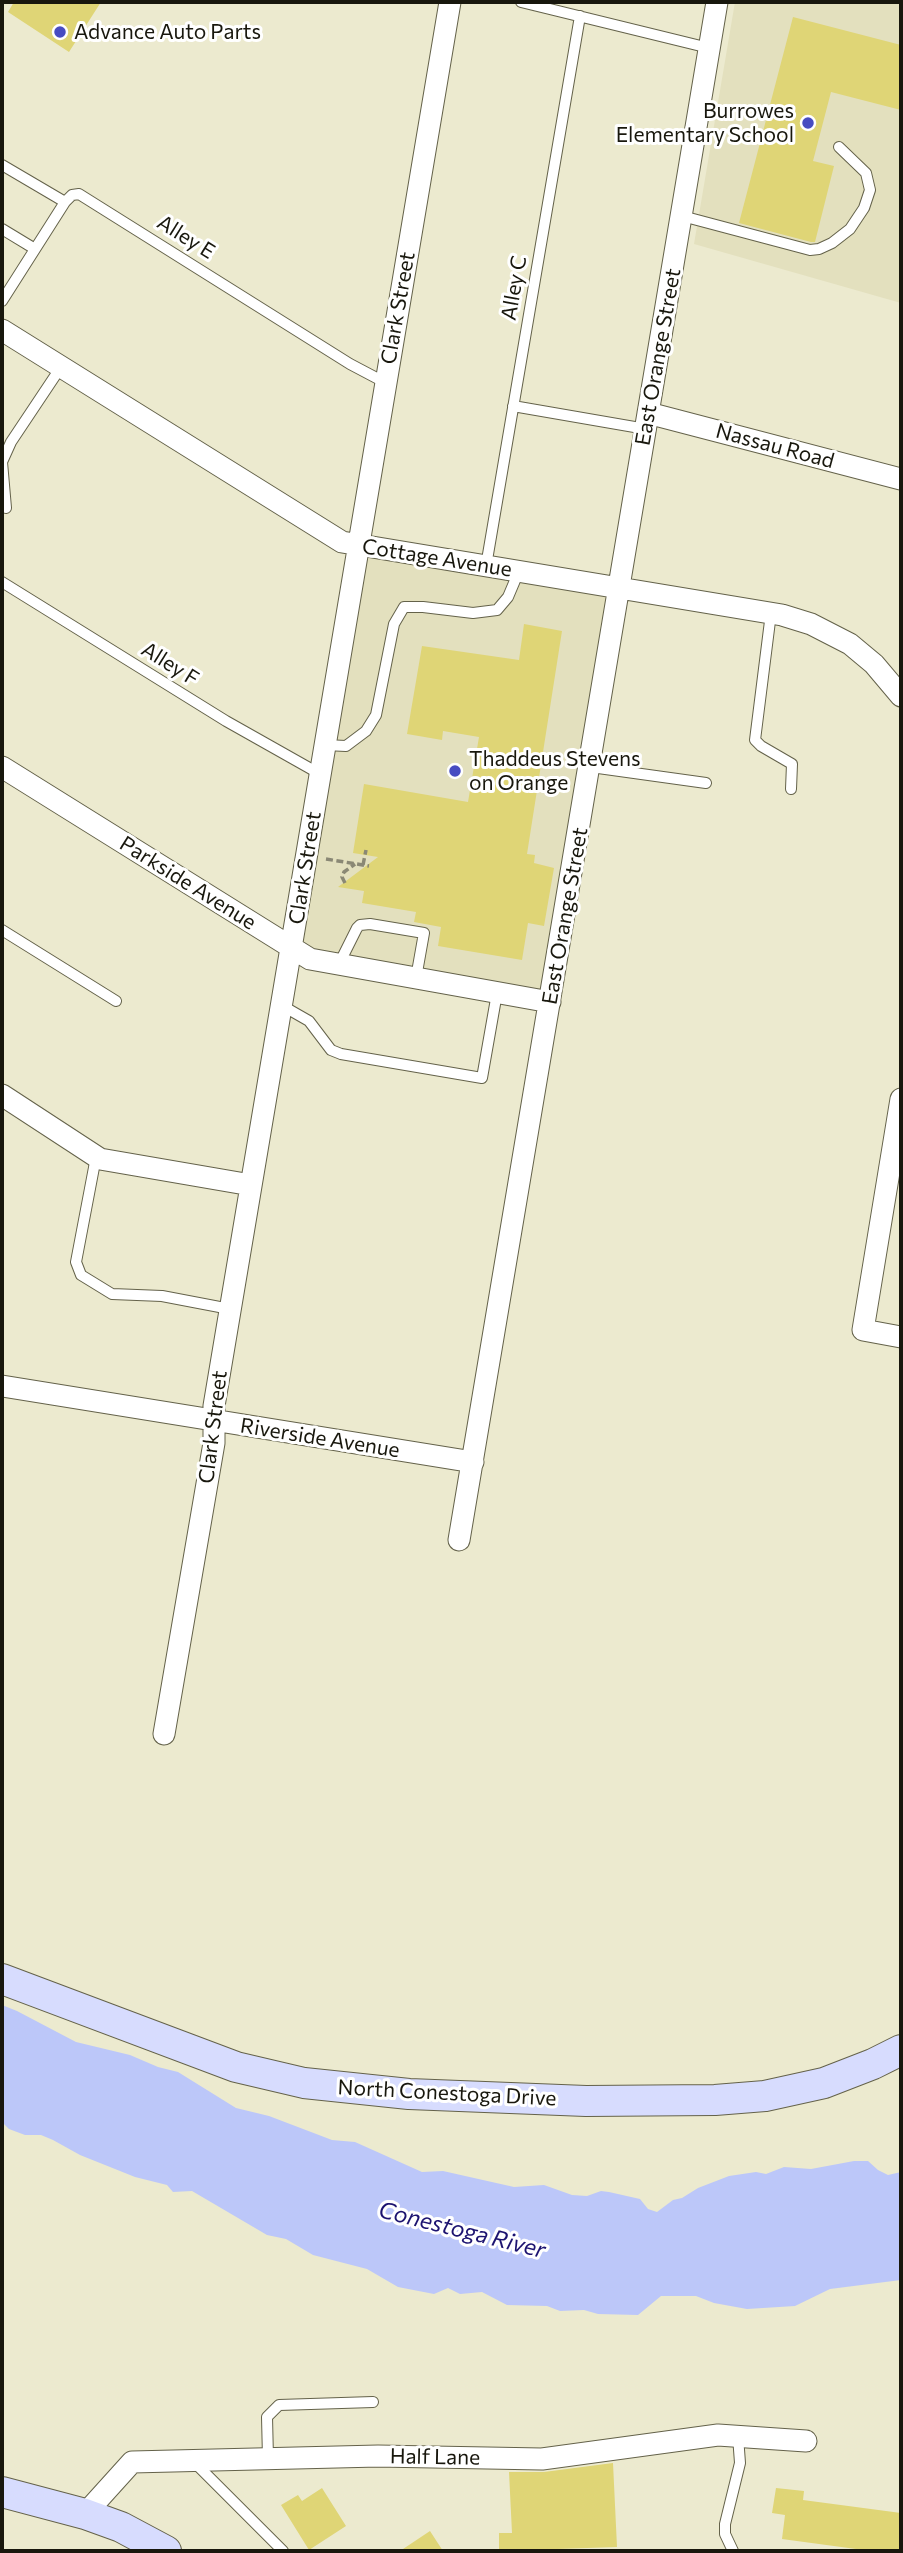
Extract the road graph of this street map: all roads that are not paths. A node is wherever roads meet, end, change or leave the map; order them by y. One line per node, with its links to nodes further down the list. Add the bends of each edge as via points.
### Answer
1 (450, 2): 15 (street, Clark Street)
2 (521, 2): 4 (lane)
3 (717, 2): 5 (street, East Orange Street)
4 (580, 16): 5 (lane); 16 (lane, Alley C)
5 (709, 48): 9 (street, East Orange Street)
6 (839, 147): 9 (lane, via 866,173 870,190 850,229 819,249)
7 (2, 165): 8 (lane)
8 (65, 202): 11 (lane); 15 (lane, Alley E, via 79,194 92,200)
9 (682, 216): 17 (street, East Orange Street)
10 (2, 229): 11 (lane)
11 (35, 249): 12 (lane)
12 (2, 301)
13 (2, 330): 14 (street, Cottage Avenue)
14 (61, 367): 19 (lane, via 2,462); 20 (street, Cottage Avenue, via 337,540)
15 (386, 383): 20 (street, Clark Street)
16 (513, 406): 17 (lane); 21 (lane, Alley C)
17 (647, 421): 18 (street, Nassau Road); 24 (street, East Orange Street)
18 (901, 479)
19 (6, 508)
20 (359, 545): 21 (street, Cottage Avenue); 27 (street, Clark Street)
21 (486, 566): 22 (street, Cottage Avenue)
22 (519, 572): 24 (street, Cottage Avenue); 27 (lane, via 497,610 473,613 404,607 394,624 376,715 366,731)
23 (2, 582): 30 (lane, Alley F)
24 (619, 588): 25 (street, Cottage Avenue); 29 (street, East Orange Street)
25 (771, 613): 26 (street, Cottage Avenue, via 811,624 850,644); 32 (lane, via 755,740 792,764)
26 (901, 696)
27 (336, 746): 30 (street, Clark Street)
28 (2, 767): 34 (street, Parkside Avenue)
29 (591, 767): 31 (lane); 39 (street, East Orange Street)
30 (320, 775): 34 (street, Clark Street)
31 (706, 783)
32 (790, 789)
33 (2, 930): 38 (lane)
34 (291, 948): 35 (street, Parkside Avenue, via 310,959); 40 (street, Clark Street)
35 (340, 964): 36 (street, Parkside Avenue); 36 (lane, via 360,925 397,928 424,933)
36 (416, 978): 37 (street, Parkside Avenue)
37 (497, 992): 39 (street, Parkside Avenue); 40 (lane, via 482,1078 331,1051 309,1021)
38 (116, 1002)
39 (550, 1002): 49 (street, East Orange Street)
40 (281, 1005): 44 (street, Clark Street)
41 (2, 1095): 43 (street)
42 (901, 1099): 46 (street, via 863,1330)
43 (96, 1157): 44 (street); 45 (lane, via 76,1262 81,1275 112,1294 162,1296)
44 (251, 1185): 45 (street, Clark Street)
45 (230, 1309): 48 (street, Clark Street)
46 (901, 1338)
47 (2, 1386): 48 (street, Riverside Avenue)
48 (214, 1421): 49 (street, Riverside Avenue); 51 (street, Clark Street)
49 (472, 1462): 50 (street, East Orange Street)
50 (459, 1540)
51 (164, 1734)
52 (2, 1979): 53 (street, North Conestoga Drive, via 236,2067 304,2083 409,2094 586,2101 765,2096 824,2084)
53 (901, 2050)
54 (373, 2402): 57 (lane, via 279,2404 267,2417)
55 (738, 2437): 56 (street, Half Lane); 57 (street, Half Lane, via 718,2435 542,2459); 63 (lane, via 740,2463 724,2524)
56 (806, 2441)
57 (268, 2458): 58 (street, Half Lane)
58 (192, 2460): 60 (street, Half Lane, via 132,2462); 62 (lane)
59 (2, 2492): 60 (street)
60 (85, 2514): 61 (street)
61 (166, 2551)
62 (283, 2551)
63 (733, 2551)

